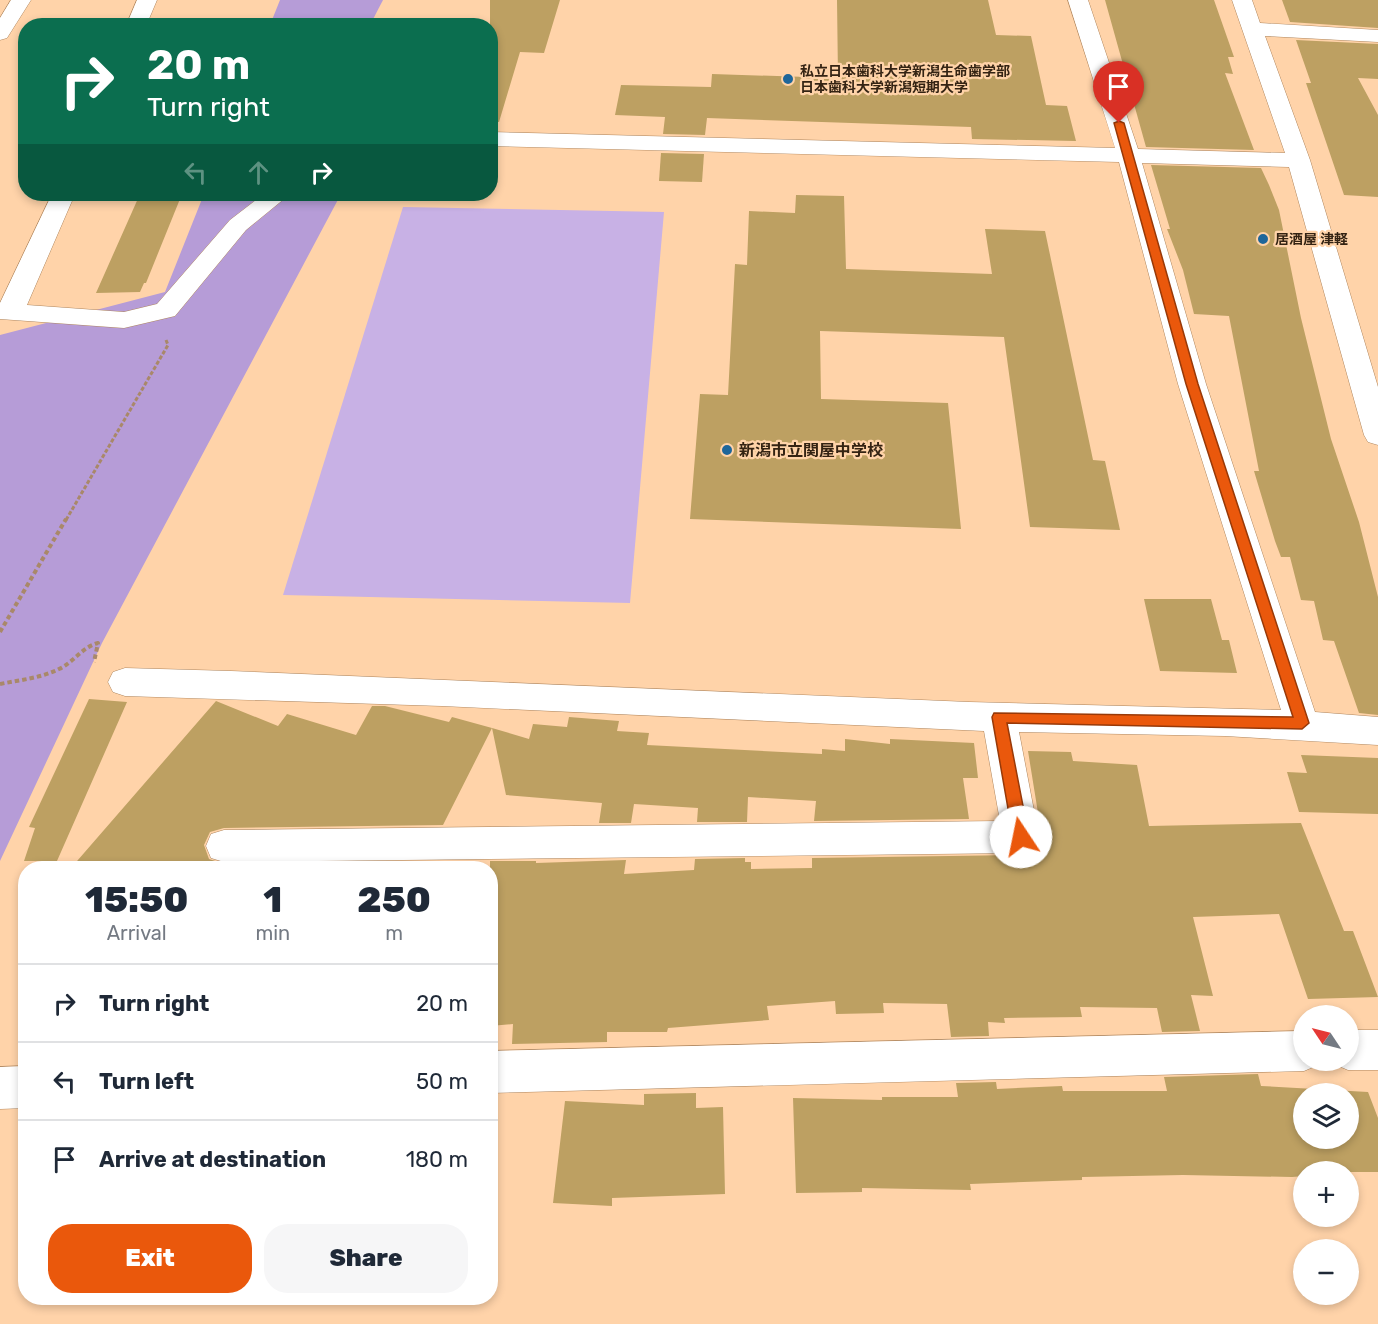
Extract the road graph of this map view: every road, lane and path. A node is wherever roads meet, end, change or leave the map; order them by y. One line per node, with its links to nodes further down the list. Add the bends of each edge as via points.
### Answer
1 (21, 0): 7 (street)
2 (147, 0): 5 (street)
3 (1078, 0): 10 (street, via 1115,107)
4 (1242, 0): 6 (street)
5 (139, 18)
6 (1254, 29): 8 (street); 11 (street)
7 (0, 34)
8 (1378, 36)
9 (498, 139): 10 (street)
10 (1127, 156): 11 (street); 20 (street, via 1192,384)
11 (1299, 160): 16 (street)
12 (60, 201): 14 (street)
13 (269, 201): 15 (street, via 238,225 166,310)
14 (6, 311): 15 (street, via 124,320)
15 (154, 313): 17 (path, via 168,345)
16 (1378, 435)
17 (0, 632)
18 (125, 682): 19 (street)
19 (999, 717): 20 (street); 22 (street, via 1021,837)
20 (1302, 723): 21 (street)
21 (1378, 731)
22 (224, 846)
23 (1359, 1050): 24 (street)
24 (1378, 1050)
25 (1293, 1051): 26 (street)
26 (498, 1072)
27 (18, 1087): 28 (street)
28 (0, 1088)

